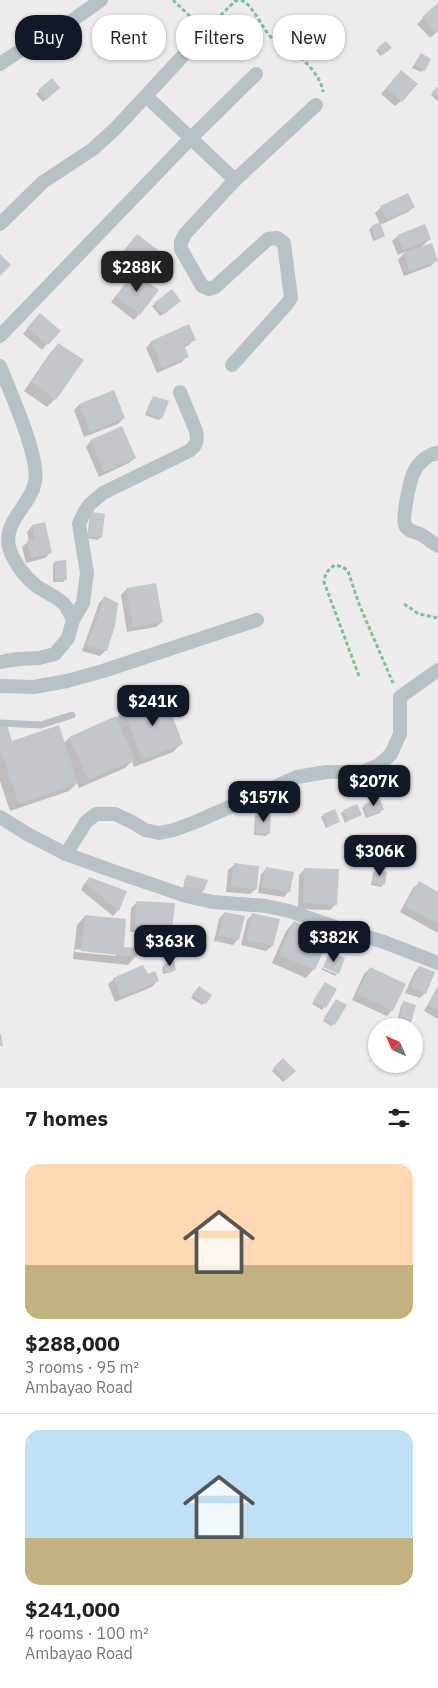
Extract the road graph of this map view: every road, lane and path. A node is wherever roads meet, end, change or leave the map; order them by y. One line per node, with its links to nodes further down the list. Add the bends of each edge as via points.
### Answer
1 (101, 0): 7 (street)
2 (173, 0): 4 (path)
3 (240, 0): 5 (path); 10 (path, via 250,7 269,36 297,55 313,72 322,87 323,96)
4 (189, 15)
5 (221, 15)
6 (179, 60): 9 (street)
7 (0, 64)
8 (256, 74): 11 (street)
9 (146, 96): 11 (street); 13 (street, via 93,149 43,182)
10 (316, 104): 12 (street)
11 (191, 138): 12 (street); 14 (street)
12 (235, 180): 15 (street, via 185,234 181,249 202,286 209,289 268,239 277,238 284,242 291,298)
13 (0, 224)
14 (0, 336)
15 (232, 365)
16 (0, 366): 22 (street, via 23,423 36,468 35,483 8,535 9,548 23,573 64,604)
17 (180, 392): 22 (street, via 196,431 195,446 103,493 90,504 79,524 87,573 84,603)
18 (438, 454): 19 (street, via 421,462 414,472 403,516 412,532)
19 (438, 546)
20 (404, 604): 21 (path, via 419,614)
21 (438, 618)
22 (73, 620): 24 (street, via 68,638 55,654)
23 (257, 620): 27 (street, via 67,681 34,686)
24 (0, 662)
25 (438, 670): 28 (street)
26 (359, 676): 28 (path, via 324,582 328,569 335,565 348,571)
27 (0, 686)
28 (400, 697): 32 (street, via 400,734 391,754 379,765 362,772 326,772 297,778 198,822 159,834 115,814 96,814 86,822)
29 (72, 715): 30 (lane, via 41,725)
30 (0, 723)
31 (0, 817): 32 (street)
32 (66, 854): 33 (street, via 186,896 289,910)
33 (438, 963)

